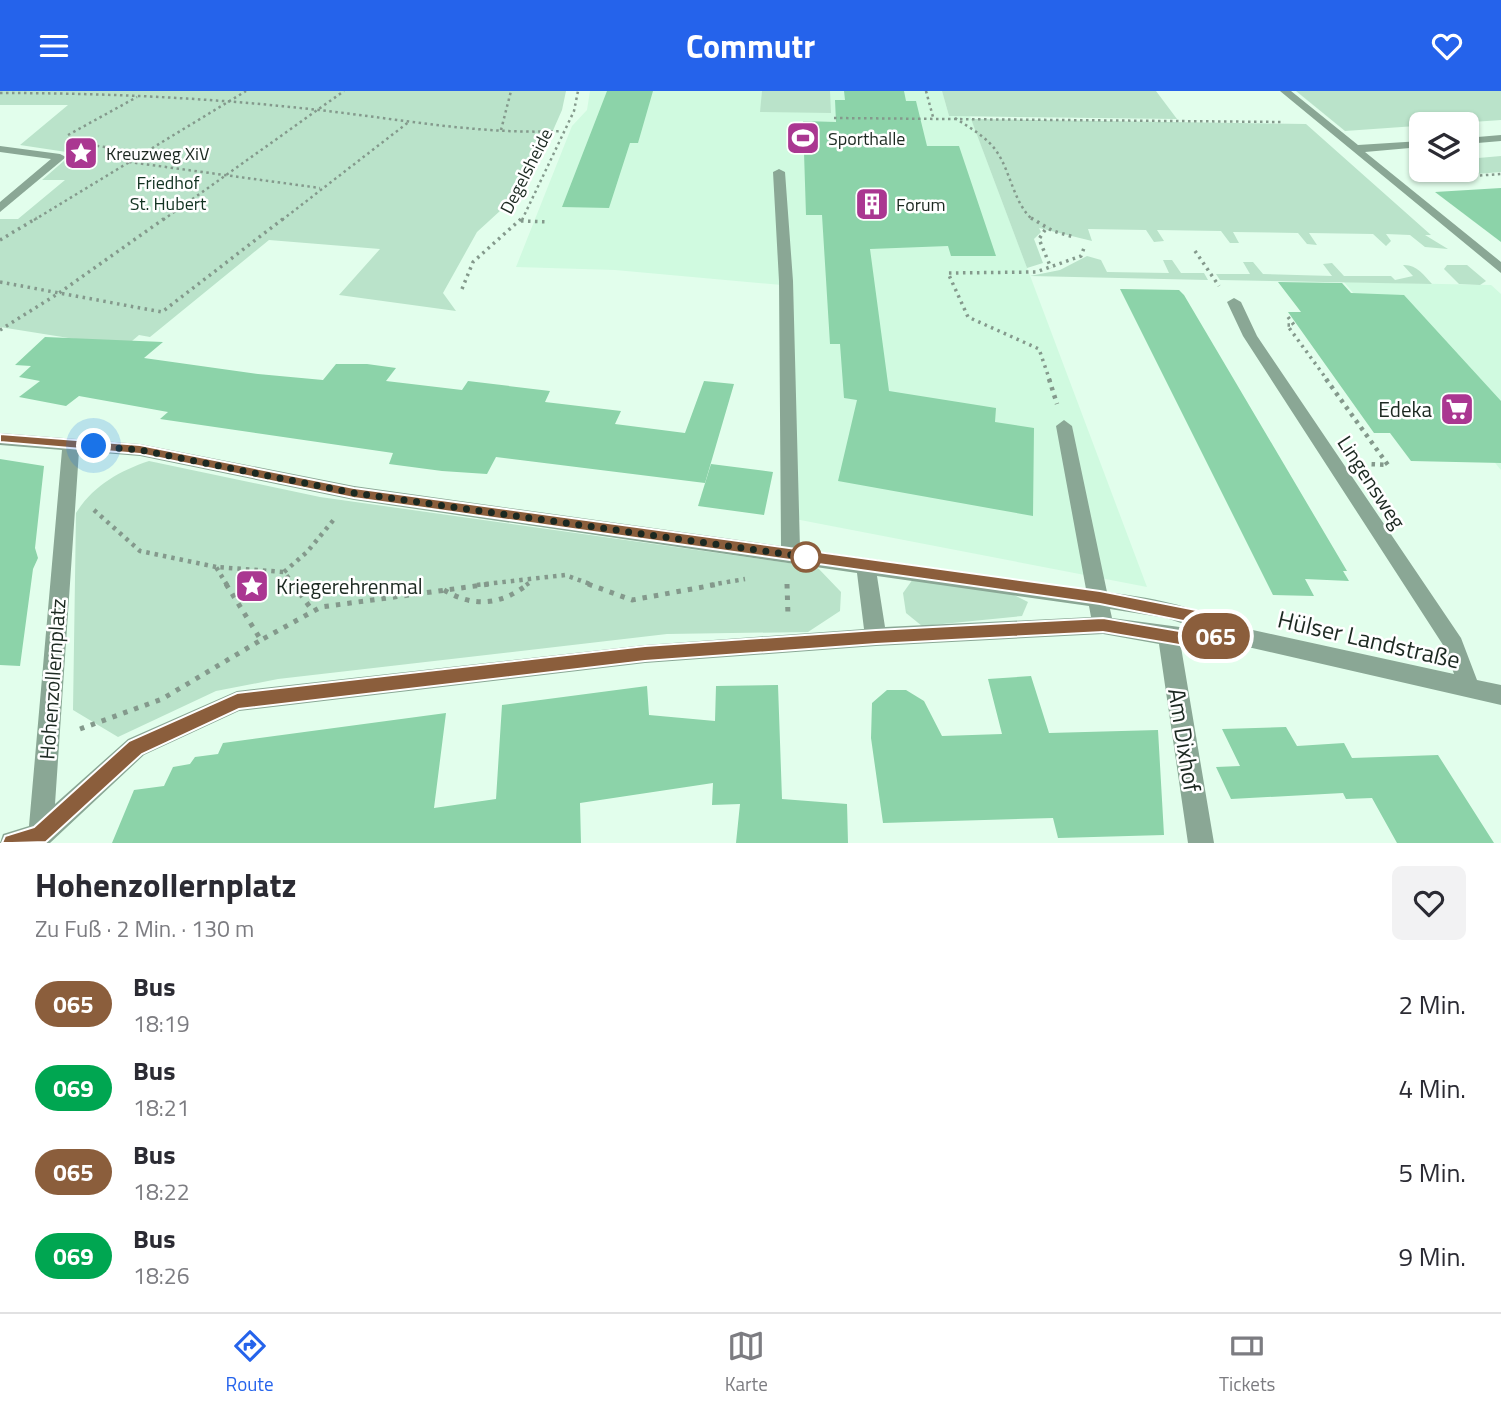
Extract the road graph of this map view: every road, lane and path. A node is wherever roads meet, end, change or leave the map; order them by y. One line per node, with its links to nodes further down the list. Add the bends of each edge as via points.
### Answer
1 (102, 91): 8 (path); 9 (path)
2 (246, 91): 10 (path)
3 (344, 91): 11 (path)
4 (511, 91): 17 (path)
5 (578, 91): 18 (path, Degelsheide, via 574,111)
6 (926, 91): 12 (path)
7 (1284, 91): 16 (street)
8 (0, 93)
9 (139, 96): 10 (path); 24 (path, via 59,140)
10 (228, 103): 11 (path); 24 (path)
11 (318, 110): 15 (path); 28 (path)
12 (933, 117): 13 (path); 14 (path)
13 (955, 117): 16 (path); 34 (path, via 998,153 1023,210)
14 (834, 118)
15 (410, 121): 17 (path); 30 (path)
16 (1324, 123): 23 (street)
17 (501, 130): 18 (path)
18 (562, 131): 32 (path, Degelsheide)
19 (1501, 138): 20 (street)
20 (1479, 140)
21 (1409, 145): 23 (street)
22 (0, 149): 31 (street, via 60,157)
23 (1354, 149): 29 (street)
24 (144, 153): 25 (path)
25 (128, 162): 28 (path); 36 (path)
26 (779, 172): 53 (street, via 786,281)
27 (1501, 174): 29 (path)
28 (224, 176): 30 (path); 43 (path)
29 (1391, 180): 40 (street)
30 (320, 188): 43 (path, via 162,312)
31 (0, 208)
32 (521, 221): 33 (path); 42 (path, Degelsheide, via 473,262)
33 (549, 222)
34 (1045, 230): 35 (path); 39 (path, via 1039,239)
35 (1074, 237)
36 (0, 240)
37 (1084, 249): 39 (path, via 1081,256)
38 (1195, 251): 44 (path)
39 (1051, 268): 47 (path, via 948,273 968,317 1039,349)
40 (1501, 269)
41 (0, 282): 43 (path)
42 (462, 289)
43 (59, 293): 46 (path)
44 (1234, 302): 50 (street, Lingensweg, via 1250,335)
45 (1288, 317): 50 (path, via 1294,325 1287,324 1388,465)
46 (0, 330)
47 (1064, 426): 60 (street)
48 (0, 439): 49 (street)
49 (71, 444): 53 (street, via 140,450 354,493); 70 (street, Hohenzollernplatz)
50 (1333, 463): 68 (street, Lingensweg, via 1454,644)
51 (340, 512): 56 (path)
52 (100, 515): 55 (path, via 141,551)
53 (791, 555): 54 (street); 67 (path, via 786,587)
54 (866, 565): 60 (street); 64 (street)
55 (216, 567): 56 (path); 66 (path)
56 (284, 572): 61 (path)
57 (757, 577): 58 (path, via 632,600 565,575)
58 (532, 581): 59 (path); 59 (path, via 501,603 460,600)
59 (444, 590): 61 (path)
60 (1100, 598): 62 (street); 63 (street, Hülser Landstraße, via 1196,617)
61 (312, 610): 66 (path)
62 (1103, 625): 64 (street); 65 (street, Hülser Landstraße)
63 (1226, 633): 65 (street, Hülser Landstraße, via 1197,641); 68 (street, Hülser Landstraße)
64 (876, 637): 67 (street)
65 (1170, 637): 73 (street, Am Dixhof)
66 (261, 640): 70 (path, via 162,699)
67 (789, 644): 71 (street, via 645,654 237,701 136,747)
68 (1469, 688): 69 (street, Hülser Landstraße)
69 (1501, 695)
70 (48, 741): 71 (street, Hohenzollernplatz)
71 (40, 839): 72 (street)
72 (12, 843)
73 (1201, 843)

